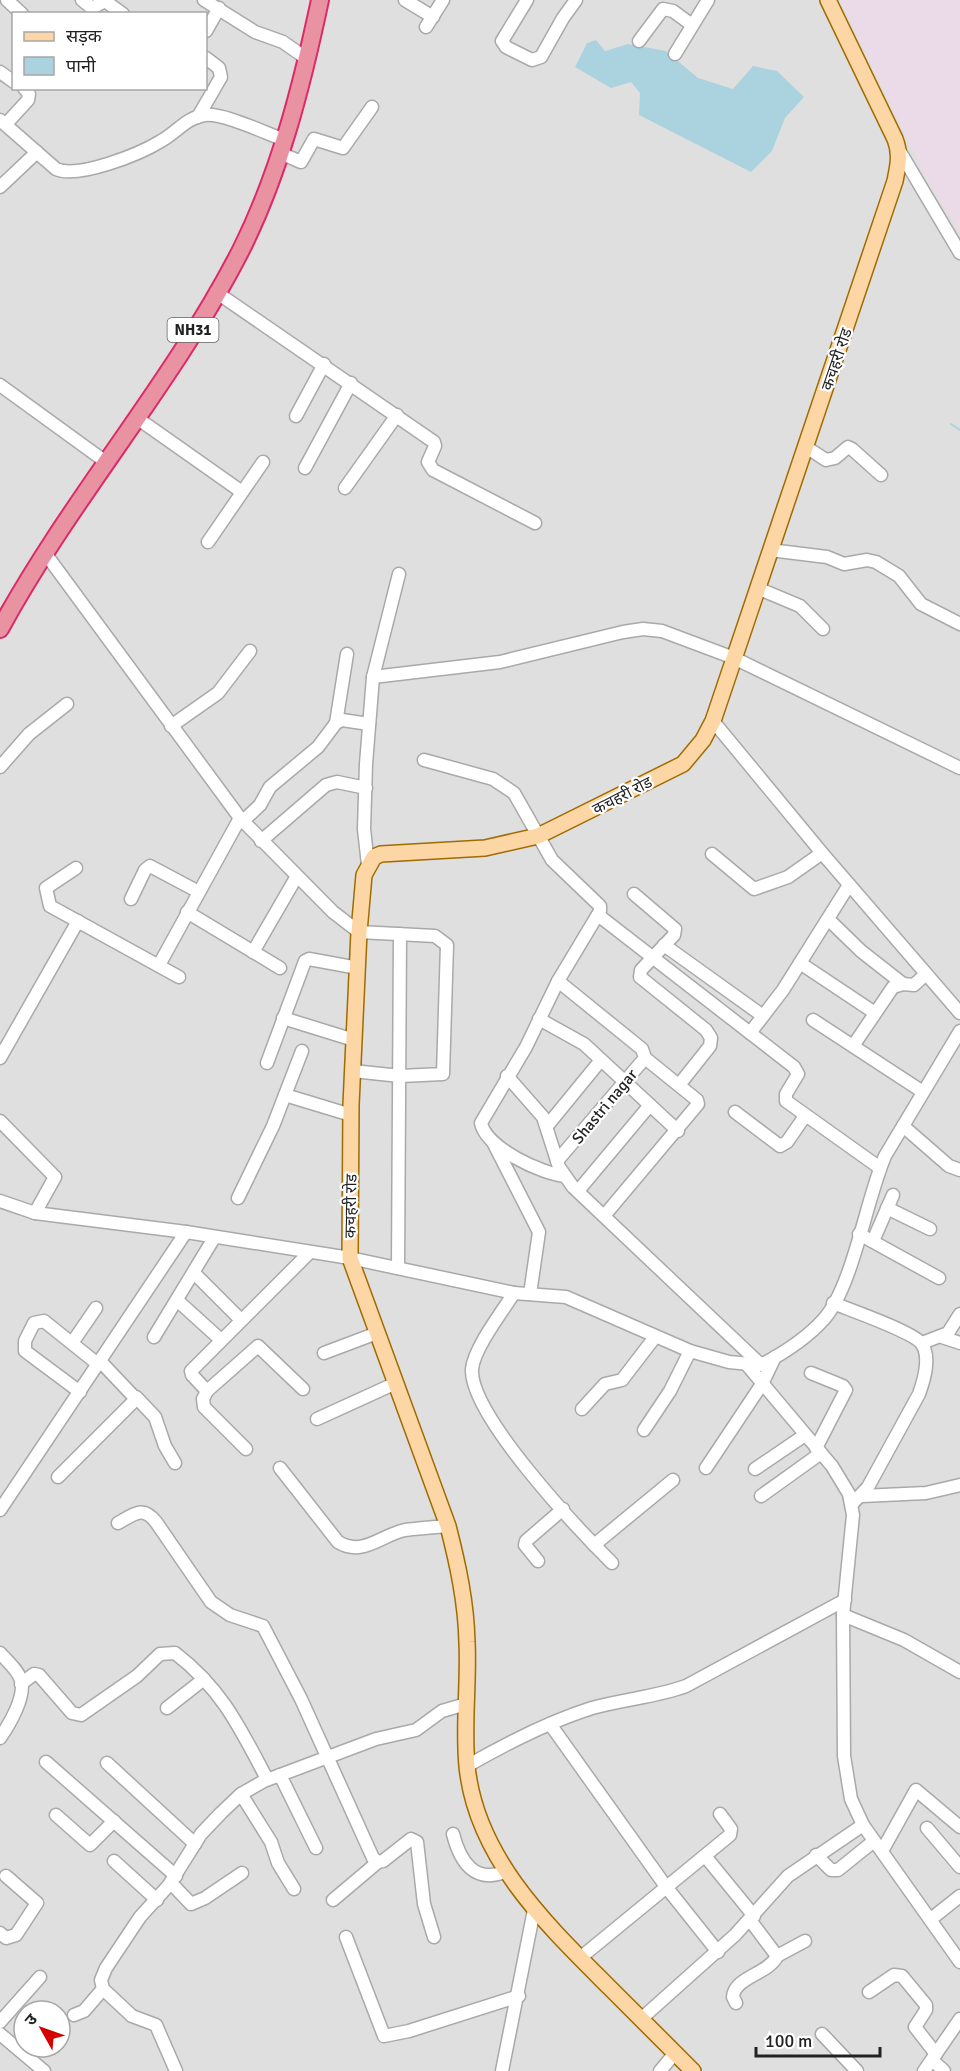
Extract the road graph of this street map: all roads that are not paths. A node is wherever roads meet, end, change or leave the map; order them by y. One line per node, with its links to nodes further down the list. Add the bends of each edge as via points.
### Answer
1 (7, 0): 12 (street)
2 (82, 0): 13 (street, via 92,8 105,1)
3 (204, 0): 11 (street)
4 (320, 0): 19 (highway, NH31)
5 (405, 0): 6 (street, via 430,22)
6 (443, 0)
7 (527, 0): 8 (street, via 502,41 532,60 541,57)
8 (576, 0)
9 (708, 0): 14 (street)
10 (828, 0): 25 (main road)
11 (219, 8): 15 (street); 19 (street)
12 (20, 12)
13 (120, 12)
14 (692, 25): 16 (street, via 663,9); 17 (street)
15 (207, 29)
16 (639, 41)
17 (675, 54)
18 (207, 59): 22 (street, via 219,68 221,77)
19 (308, 59): 24 (highway, NH31)
20 (26, 90): 23 (street, via 28,100)
21 (372, 107): 24 (street, via 343,148 314,139 303,161)
22 (198, 117): 24 (street, via 213,116); 26 (street, via 151,147 80,171 63,172)
23 (3, 122): 26 (street)
24 (282, 147): 29 (highway, NH31, via 250,230)
25 (899, 150): 28 (street); 36 (main road, कचहरी रोड, via 896,181)
26 (37, 153): 27 (street)
27 (0, 187)
28 (960, 253)
29 (216, 292): 30 (street); 35 (highway, NH31)
30 (324, 364): 31 (street); 34 (street)
31 (351, 383): 33 (street); 39 (street)
32 (0, 386): 37 (street)
33 (397, 415): 41 (street); 43 (street, via 434,442 428,462 433,470)
34 (296, 416)
35 (137, 418): 37 (highway, NH31); 42 (street)
36 (806, 447): 40 (street, via 826,460 852,448); 45 (main road, कचहरी रोड)
37 (106, 462): 46 (highway, NH31)
38 (263, 462): 42 (street)
39 (305, 468)
40 (881, 475)
41 (345, 488)
42 (242, 492): 44 (street)
43 (535, 523)
44 (208, 542)
45 (770, 550): 48 (main road, कचहरी रोड); 49 (street, via 827,557 844,564 876,562 899,576 921,604)
46 (45, 553): 50 (highway, NH31); 60 (street)
47 (399, 574): 55 (street)
48 (757, 588): 51 (street, via 800,606); 54 (main road, कचहरी रोड)
49 (960, 624)
50 (1, 625)
51 (823, 629)
52 (250, 651): 60 (street, via 218,693)
53 (347, 654): 58 (street)
54 (734, 658): 55 (street, via 663,632 643,629 500,662); 57 (main road, कचहरी रोड); 63 (street)
55 (373, 677): 59 (street)
56 (66, 704): 62 (street, via 29,734)
57 (713, 721): 66 (main road, कचहरी रोड, via 683,764); 68 (street)
58 (336, 723): 59 (street, via 342,720); 65 (street, via 318,747 270,787 260,805)
59 (369, 724): 64 (street)
60 (171, 726): 65 (street)
61 (424, 760): 66 (street, via 480,775 504,786 521,804)
62 (0, 767)
63 (960, 768)
64 (366, 788): 67 (street, via 338,782 326,784); 70 (street)
65 (242, 820): 67 (street); 74 (street)
66 (538, 836): 70 (main road, कचहरी रोड, via 485,848 381,854); 78 (street, via 557,866 600,906)
67 (261, 841): 72 (street)
68 (822, 853): 69 (street, via 788,877 754,889); 73 (street)
69 (712, 854)
70 (368, 865): 81 (main road, कचहरी रोड)
71 (76, 868): 80 (street, via 45,892 50,906)
72 (297, 876): 81 (street); 84 (street)
73 (849, 885): 79 (street); 90 (street)
74 (197, 891): 76 (street, via 150,866); 77 (street)
75 (634, 894): 83 (street, via 674,926 675,932)
76 (131, 899)
77 (187, 912): 84 (street); 87 (street)
78 (598, 915): 85 (street); 92 (street)
79 (828, 919): 86 (street); 93 (street)
80 (78, 921): 87 (street); 105 (street)
81 (359, 932): 82 (street); 89 (main road, कचहरी रोड)
82 (400, 934): 110 (street); 110 (street, via 435,936 447,945 448,951 443,1074)
83 (664, 945): 85 (street); 96 (street)
84 (253, 952): 88 (street)
85 (652, 959): 101 (street); 113 (street, via 640,977 711,1038 710,1046)
86 (800, 963): 94 (street); 96 (street)
87 (159, 964): 91 (street)
88 (280, 968)
89 (358, 968): 97 (street, via 305,961); 102 (main road, कचहरी रोड)
90 (926, 974): 93 (street, via 914,985); 95 (street)
91 (179, 977)
92 (558, 981): 98 (street); 106 (street, Shastri nagar, via 642,1049)
93 (903, 984): 94 (street, via 893,987)
94 (875, 1013): 103 (street)
95 (960, 1013)
96 (763, 1016): 101 (street)
97 (283, 1018): 102 (street); 108 (street)
98 (538, 1019): 107 (street, via 578,1039); 111 (street)
99 (813, 1020): 103 (street)
100 (960, 1031): 114 (street)
101 (750, 1033): 119 (street, via 798,1071 785,1098)
102 (354, 1040): 109 (main road, कचहरी रोड)
103 (853, 1046): 114 (street)
104 (302, 1051): 115 (street)
105 (0, 1058)
106 (645, 1058): 112 (street, Shastri nagar); 113 (street)
107 (601, 1060): 112 (street); 121 (street)
108 (267, 1063)
109 (353, 1071): 110 (street); 118 (main road, कचहरी रोड)
110 (400, 1076): 143 (street)
111 (507, 1076): 121 (street); 124 (street, via 481,1124)
112 (625, 1082): 116 (street); 125 (street, Shastri nagar)
113 (678, 1085): 123 (street, via 698,1104)
114 (923, 1092): 122 (street)
115 (285, 1095): 118 (street); 131 (street)
116 (650, 1105): 123 (street); 129 (street)
117 (735, 1112): 119 (street, via 780,1146)
118 (351, 1115): 142 (main road, कचहरी रोड)
119 (806, 1116): 126 (street)
120 (0, 1121): 134 (street, via 55,1177)
121 (547, 1126): 125 (street)
122 (903, 1126): 126 (street); 127 (street)
123 (678, 1131): 135 (street)
124 (491, 1138): 128 (street, via 540,1171); 147 (street, via 539,1232)
125 (557, 1161): 128 (street)
126 (880, 1168): 138 (street)
127 (960, 1170)
128 (565, 1176): 129 (street)
129 (578, 1191): 135 (street)
130 (893, 1195): 133 (street)
131 (238, 1198)
132 (1, 1203): 134 (street)
133 (887, 1208): 136 (street); 140 (street)
134 (35, 1213): 137 (street)
135 (604, 1216): 166 (street)
136 (930, 1229)
137 (186, 1232): 139 (street); 164 (street)
138 (859, 1234): 140 (street); 149 (street)
139 (214, 1238): 141 (street); 144 (street)
140 (873, 1241): 145 (street)
141 (310, 1252): 142 (street); 152 (street)
142 (350, 1258): 143 (street); 153 (main road, कचहरी रोड)
143 (398, 1268): 146 (street)
144 (195, 1274): 148 (street); 152 (street)
145 (939, 1278)
146 (514, 1293): 147 (street); 189 (street, via 478,1353 472,1379 484,1410)
147 (530, 1294): 155 (street, via 580,1301)
148 (178, 1301): 154 (street); 157 (street)
149 (833, 1303): 159 (street, via 916,1337); 163 (street, via 825,1318)
150 (96, 1308): 158 (street)
151 (960, 1314): 156 (street)
152 (242, 1320): 157 (street)
153 (377, 1333): 162 (street); 168 (main road, कचहरी रोड)
154 (154, 1337)
155 (655, 1337): 161 (street); 174 (street, via 622,1380 605,1384)
156 (942, 1337): 159 (street); 160 (street)
157 (221, 1340): 171 (street, via 191,1371)
158 (72, 1343): 164 (street); 172 (street, via 40,1320 34,1323 23,1347)
159 (922, 1343): 188 (street, via 926,1361 924,1382)
160 (960, 1343)
161 (690, 1351): 165 (street); 176 (street)
162 (324, 1353)
163 (775, 1357): 166 (street); 169 (street)
164 (100, 1363): 172 (street); 173 (street)
165 (747, 1365): 166 (street); 169 (street)
166 (761, 1365)
167 (811, 1373): 179 (street, via 846,1390)
168 (396, 1383): 175 (street); 192 (main road, कचहरी रोड)
169 (762, 1384): 177 (street); 182 (street)
170 (303, 1389): 171 (street, via 258,1346)
171 (207, 1391): 178 (street, via 204,1407)
172 (80, 1392): 190 (street)
173 (136, 1397): 180 (street, via 155,1417); 184 (street)
174 (582, 1409)
175 (317, 1419)
176 (644, 1430)
177 (805, 1435): 179 (street); 183 (street)
178 (246, 1449)
179 (819, 1451): 187 (street); 188 (street)
180 (175, 1462)
181 (280, 1468): 192 (street, via 344,1546 363,1548 404,1530)
182 (706, 1468)
183 (755, 1469)
184 (58, 1477)
185 (673, 1480): 193 (street)
186 (958, 1483): 188 (street, via 926,1493)
187 (761, 1496)
188 (856, 1505): 196 (street)
189 (563, 1509): 193 (street); 194 (street, via 526,1540 525,1545)
190 (0, 1510)
191 (118, 1523): 206 (street, via 145,1511 211,1602 230,1615 263,1626)
192 (448, 1526): 202 (main road, कचहरी रोड, via 465,1600)
193 (594, 1545): 195 (street)
194 (538, 1561)
195 (612, 1563)
196 (845, 1600): 197 (street); 204 (street, via 686,1686 590,1709)
197 (843, 1615): 199 (street, via 904,1640); 215 (street, via 844,1756 851,1799)
198 (0, 1653): 201 (street, via 16,1671)
199 (960, 1672)
200 (204, 1679): 201 (street, via 175,1653 166,1652 103,1702 76,1715 39,1675 34,1674); 203 (street); 210 (street, via 228,1706)
201 (21, 1684): 205 (street, via 21,1695)
202 (466, 1704): 206 (street, via 442,1711 416,1730); 209 (main road, कचहरी रोड)
203 (167, 1708)
204 (550, 1724): 209 (street, via 509,1741); 231 (street)
205 (0, 1738)
206 (328, 1756): 210 (street); 225 (street, via 368,1851)
207 (46, 1762): 214 (street)
208 (107, 1763): 219 (street)
209 (467, 1766): 227 (main road, कचहरी रोड, via 474,1802 495,1853)
210 (273, 1777): 211 (street); 221 (street)
211 (241, 1794): 219 (street); 232 (street)
212 (720, 1814): 223 (street, via 731,1833)
213 (56, 1815): 214 (street, via 90,1845)
214 (114, 1821): 230 (street)
215 (863, 1825): 220 (street); 222 (street)
216 (960, 1827): 220 (street, via 916,1790)
217 (927, 1828): 226 (street)
218 (453, 1834): 227 (street, via 463,1862 471,1869 489,1876)
219 (195, 1844): 230 (street)
220 (878, 1846): 222 (street, via 838,1870 831,1870); 238 (street)
221 (316, 1848)
222 (816, 1855): 237 (street, via 788,1876)
223 (705, 1856): 231 (street); 237 (street)
224 (114, 1861): 234 (street)
225 (378, 1862): 235 (street); 241 (street, via 411,1839 417,1842 424,1904)
226 (960, 1867)
227 (507, 1871): 236 (main road, कचहरी रोड)
228 (242, 1874): 230 (street, via 191,1904)
229 (6, 1876): 239 (street, via 37,1903 16,1935 6,1938)
230 (173, 1879): 234 (street)
231 (667, 1888): 243 (street); 245 (street)
232 (294, 1889)
233 (960, 1896): 238 (street)
234 (157, 1900): 248 (street, via 140,1917 106,1968 101,1980)
235 (333, 1900)
236 (534, 1910): 245 (main road, कचहरी रोड); 250 (street)
237 (752, 1918): 243 (street); 244 (street)
238 (931, 1918): 246 (street)
239 (0, 1933)
240 (346, 1937): 250 (street, via 384,2036)
241 (434, 1937)
242 (805, 1941): 244 (street)
243 (718, 1952): 253 (street)
244 (777, 1956): 251 (street, via 770,1966 735,1989)
245 (580, 1958): 253 (main road, कचहरी रोड)
246 (960, 1962)
247 (40, 1977): 255 (street)
248 (103, 1989): 252 (street, via 84,2011); 262 (street, via 132,2016 156,2025)
249 (869, 1992): 259 (street, via 894,1976 902,1976 926,2005 915,2027)
250 (519, 1996): 263 (street)
251 (736, 2003)
252 (75, 2015)
253 (641, 2019): 258 (main road, कचहरी रोड)
254 (960, 2019): 259 (street)
255 (0, 2022)
256 (0, 2034): 261 (street)
257 (822, 2034): 260 (street)
258 (675, 2053): 264 (street); 265 (main road, कचहरी रोड)
259 (934, 2057): 266 (street); 267 (street)
260 (854, 2070)
261 (44, 2071)
262 (176, 2071)
263 (502, 2071)
264 (660, 2071)
265 (693, 2071)
266 (924, 2071)
267 (944, 2071)

